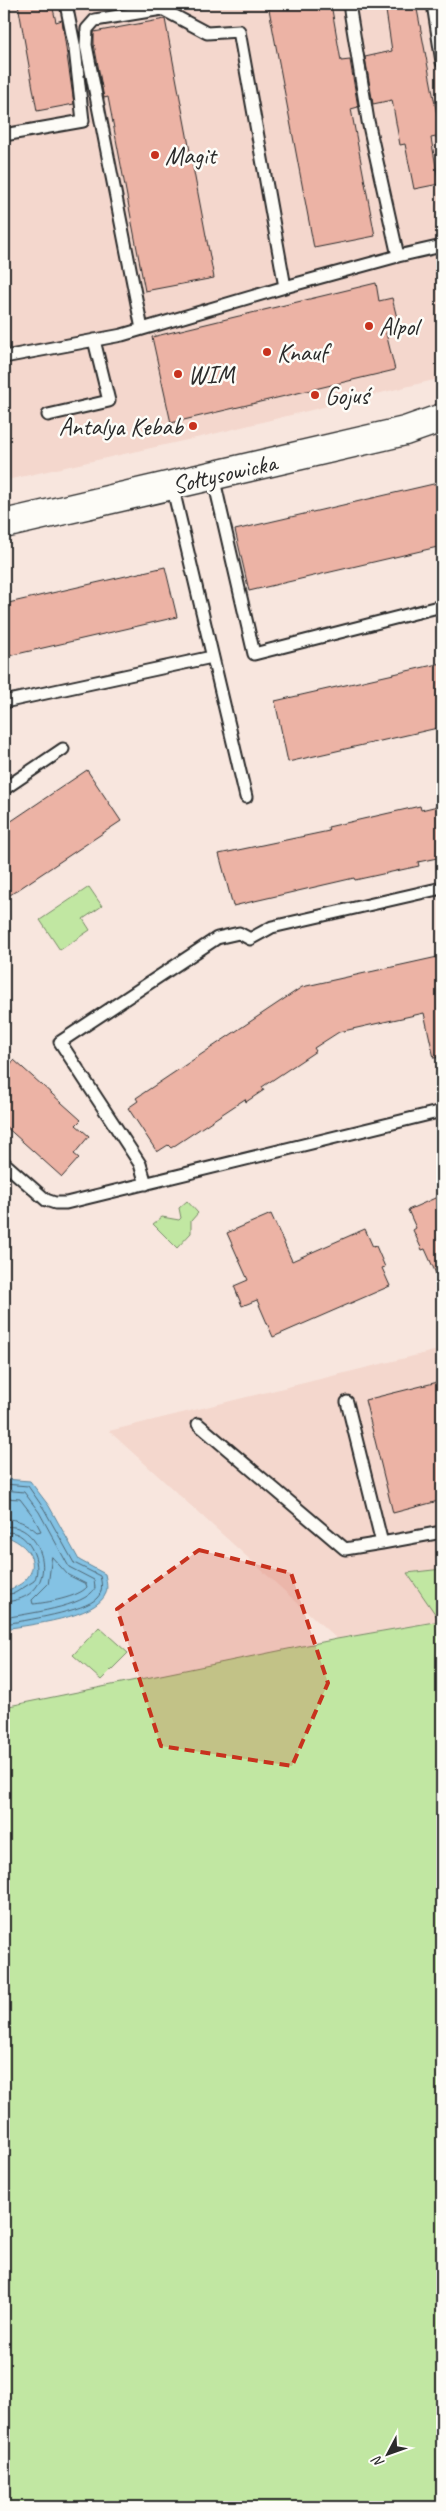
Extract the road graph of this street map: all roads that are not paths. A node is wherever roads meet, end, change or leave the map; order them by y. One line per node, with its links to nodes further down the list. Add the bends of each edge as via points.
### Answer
1 (66, 4): 5 (lane, via 83,121)
2 (349, 4): 7 (lane, via 368,121)
3 (433, 4): 4 (lane)
4 (442, 62)
5 (4, 135)
6 (442, 246): 7 (lane)
7 (398, 256): 8 (lane)
8 (285, 286): 9 (lane); 9 (lane, via 239,31 207,33 162,9 96,20 87,28 86,45)
9 (142, 329): 10 (lane)
10 (94, 340): 11 (lane); 12 (lane, via 109,401)
11 (4, 357)
12 (48, 415)
13 (442, 418): 14 (street, Sołtysowicka, via 405,431)
14 (213, 476): 15 (street, Sołtysowicka); 17 (lane, via 254,654)
15 (172, 485): 16 (street, Sołtysowicka); 18 (lane)
16 (6, 520)
17 (442, 606)
18 (212, 657): 19 (lane); 22 (lane)
19 (4, 702)
20 (63, 749): 21 (lane)
21 (4, 788)
22 (246, 797)
23 (442, 888): 26 (lane, via 272,926 250,939 238,933 217,938 60,1042 140,1164)
24 (442, 1111): 26 (lane)
25 (4, 1163): 26 (lane, via 38,1194 54,1203)
26 (146, 1184)
27 (347, 1402): 30 (lane)
28 (198, 1424): 30 (lane, via 345,1549)
29 (442, 1532): 30 (lane)
30 (382, 1543)

